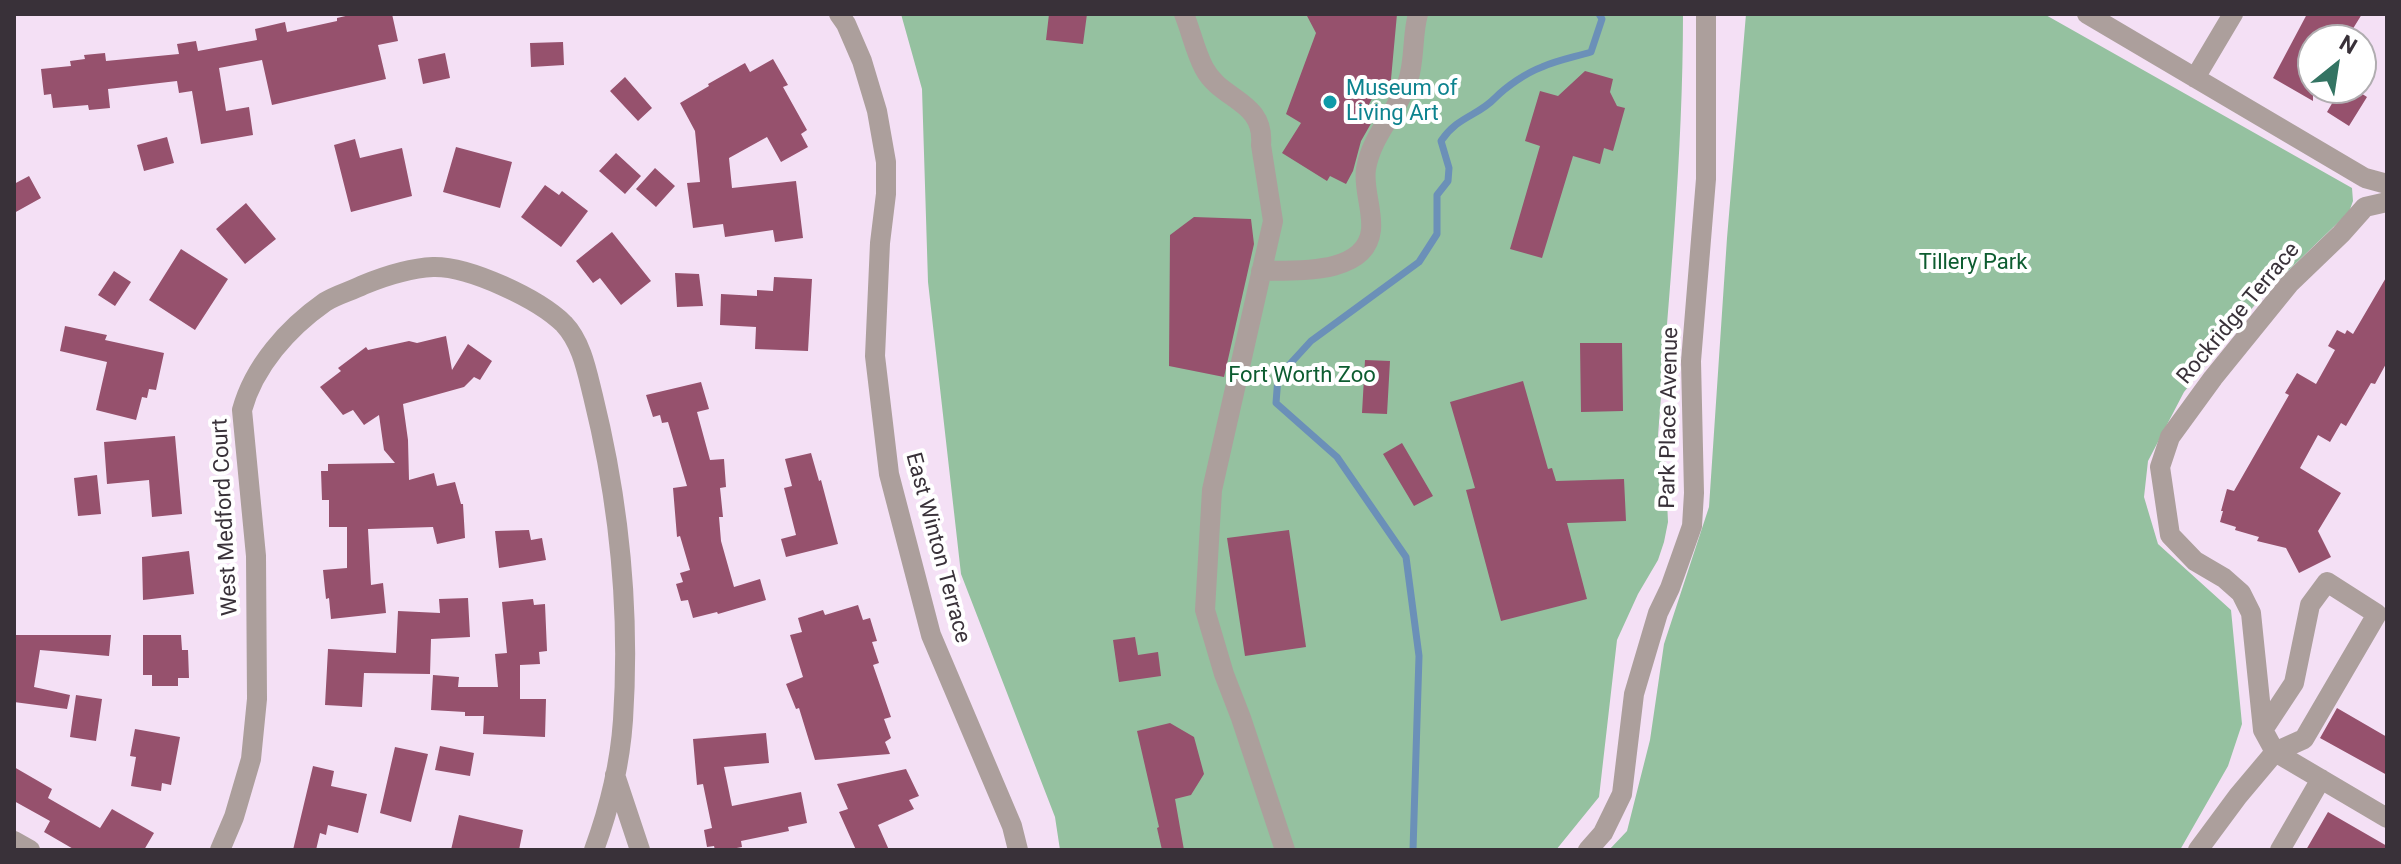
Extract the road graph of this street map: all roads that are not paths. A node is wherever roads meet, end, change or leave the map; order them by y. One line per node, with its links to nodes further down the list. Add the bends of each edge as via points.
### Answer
1 (839, 14): 21 (street, East Winton Terrace, via 862,61 886,162 875,356 889,474 931,635)
2 (1184, 14): 10 (street, via 1204,68 1259,121 1273,221)
3 (1418, 14): 10 (street, via 1409,80 1366,169 1371,232 1364,246 1349,261 1331,268)
4 (1706, 14): 23 (street, Park Place Avenue, via 1706,179 1691,361 1692,526 1634,694 1622,794)
5 (2087, 14): 7 (street)
6 (2233, 14): 7 (street)
7 (2195, 78): 8 (street, via 2365,178)
8 (2387, 184)
9 (2387, 202): 11 (street, Rockridge Terrace, via 2365,207 2290,283 2170,437 2160,467 2170,535 2195,561 2241,593 2251,613)
10 (1261, 271): 22 (street, via 1212,490 1205,610)
11 (2263, 730): 12 (street); 12 (street, via 2294,683 2310,605 2327,582 2377,614 2304,739)
12 (2275, 752): 14 (street); 24 (street)
13 (615, 775): 18 (street, West Medford Court, via 623,722 619,547 605,446 582,354 565,325 476,274 434,267 388,275 327,301 284,336 248,390 242,410 256,556 257,699 251,759); 19 (street, West Medford Court); 20 (street)
14 (2321, 779): 15 (street); 25 (street)
15 (2387, 818)
16 (14, 841): 17 (street)
17 (30, 850)
18 (220, 850)
19 (594, 850)
20 (640, 850)
21 (1018, 850)
22 (1285, 850)
23 (1588, 850)
24 (2198, 850)
25 (2280, 850)

